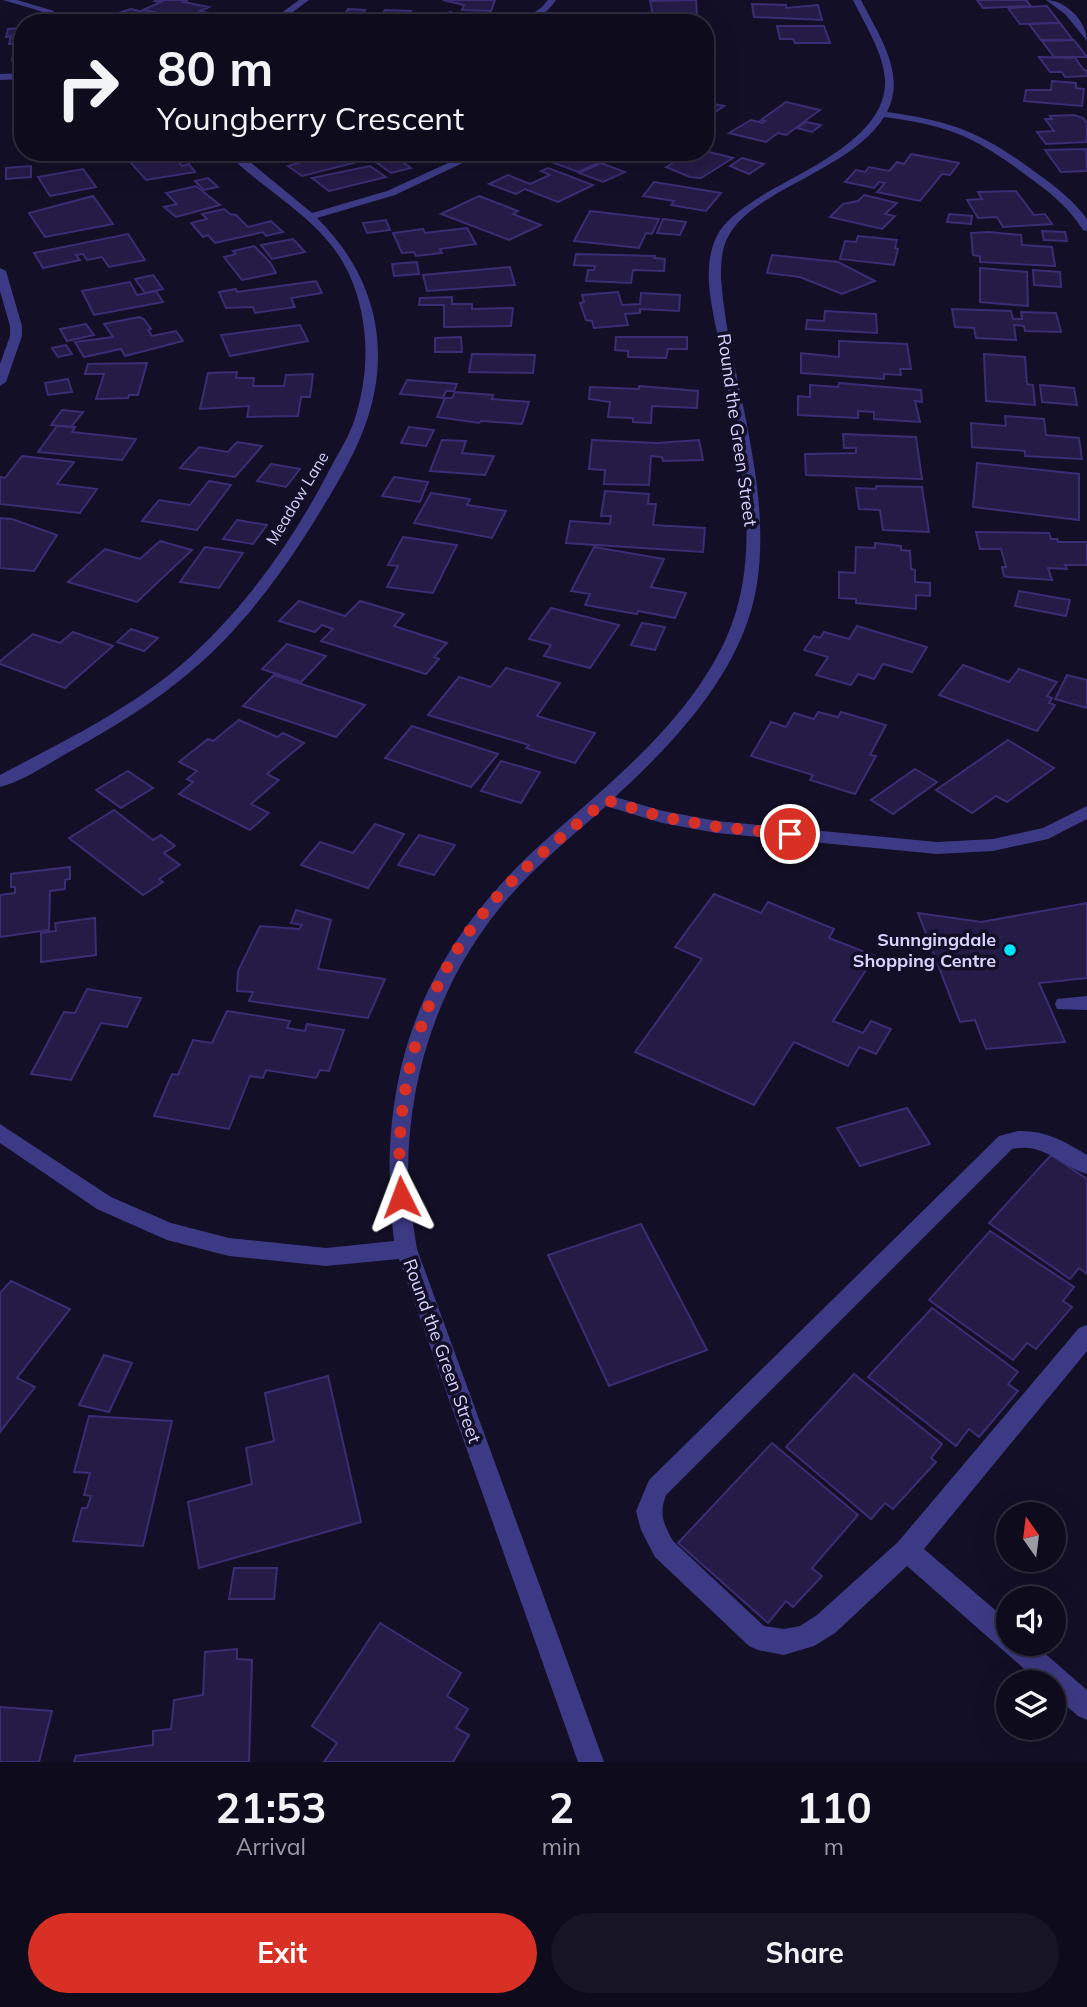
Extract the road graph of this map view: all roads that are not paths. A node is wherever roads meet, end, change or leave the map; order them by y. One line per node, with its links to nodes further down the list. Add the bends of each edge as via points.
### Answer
1 (7, 0): 6 (street)
2 (305, 0): 7 (street)
3 (552, 0): 8 (street)
4 (857, 0): 10 (street, Round the Green Street, via 885,59 891,86)
5 (1050, 0): 9 (street, via 1069,12)
6 (50, 11)
7 (285, 14)
8 (537, 14)
9 (1087, 38)
10 (881, 114): 14 (street, via 968,132 1061,196); 20 (street, Round the Green Street, via 846,150 740,216 721,238 714,267 749,485 751,578 741,621 710,681 671,732)
11 (242, 161): 13 (street, Meadow Lane)
12 (461, 161): 13 (street, via 391,193)
13 (309, 217): 19 (street, Meadow Lane, via 343,256 363,293 371,335 370,376 362,416 332,479 248,604 185,668 102,726)
14 (1087, 228)
15 (0, 271): 16 (street)
16 (16, 336): 17 (street); 18 (street)
17 (0, 338)
18 (0, 382)
19 (0, 782)
20 (606, 800): 21 (street, via 718,827 937,848 993,845 1048,832); 26 (street, Round the Green Street, via 514,880 480,916 446,969 411,1056 402,1109 398,1171)
21 (1087, 812)
22 (1087, 1003): 23 (street)
23 (1064, 1004)
24 (0, 1132): 26 (street, via 104,1202 167,1231 229,1247 326,1257)
25 (1087, 1166): 28 (street, via 1043,1140 1006,1142 657,1488 648,1511 664,1549 758,1637 784,1642 805,1637 826,1624)
26 (406, 1250): 32 (street, Round the Green Street)
27 (1087, 1335): 28 (street)
28 (908, 1550): 29 (street)
29 (996, 1627)
30 (1029, 1656): 31 (street)
31 (1087, 1707)
32 (591, 1762)

